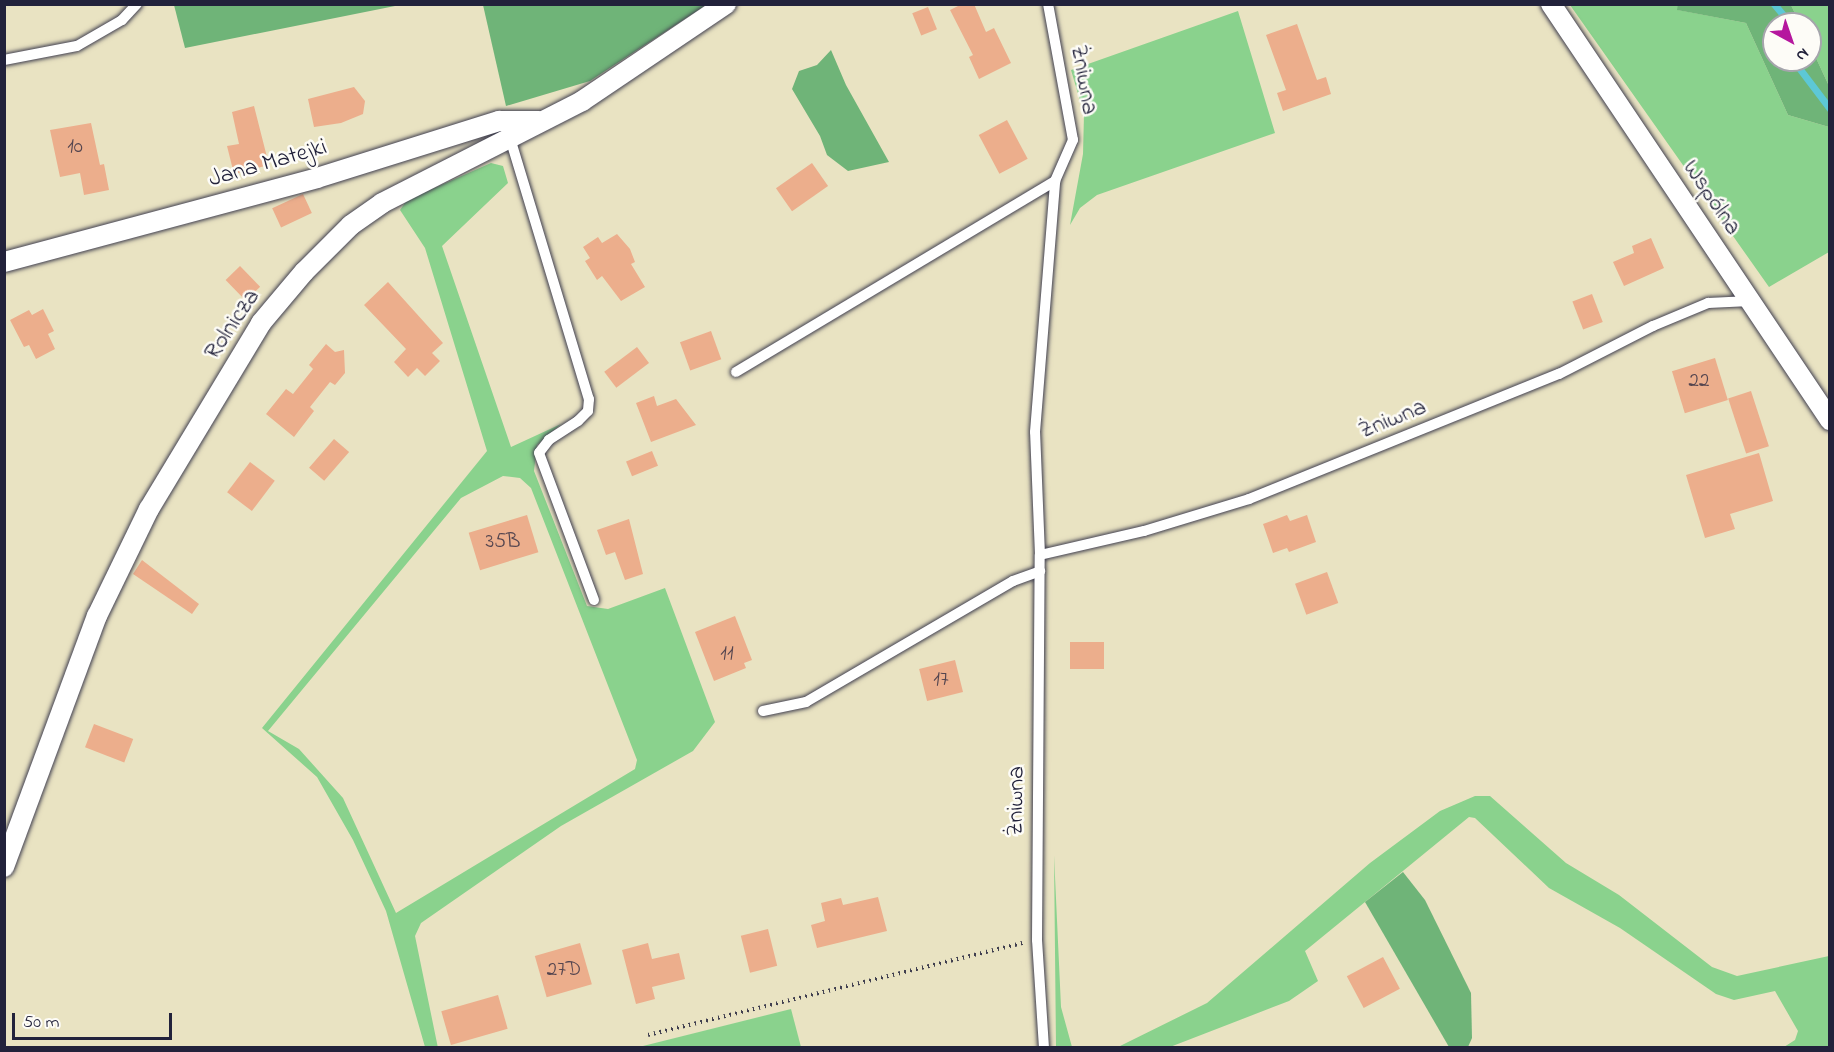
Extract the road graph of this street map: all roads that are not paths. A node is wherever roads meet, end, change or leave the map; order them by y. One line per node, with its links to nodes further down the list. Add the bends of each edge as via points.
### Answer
1 (137, 4): 5 (lane, via 122,20 77,46)
2 (726, 4): 6 (street, Rolnicza, via 582,101)
3 (1048, 4): 8 (lane, Żniwna, via 1072,140)
4 (1551, 4): 10 (street, Wspólna)
5 (4, 60)
6 (544, 121): 7 (street, Rolnicza); 9 (street, Jana Matejki, via 499,121 317,178)
7 (510, 138): 15 (lane, via 589,399 588,411 578,422 549,440 539,453); 17 (street, Rolnicza, via 418,182 351,225 261,323 149,509 97,616)
8 (1055, 181): 11 (lane); 13 (lane, Żniwna, via 1035,432)
9 (4, 262)
10 (1750, 301): 12 (street, Wspólna); 13 (lane, Żniwna, via 1708,303 1559,374 1249,499 1144,531)
11 (736, 372)
12 (1830, 420)
13 (1040, 555): 14 (lane, Żniwna)
14 (1040, 571): 16 (lane, via 1013,582 806,702); 18 (lane, Żniwna, via 1037,940)
15 (594, 600)
16 (763, 711)
17 (4, 867)
18 (1044, 1047)

